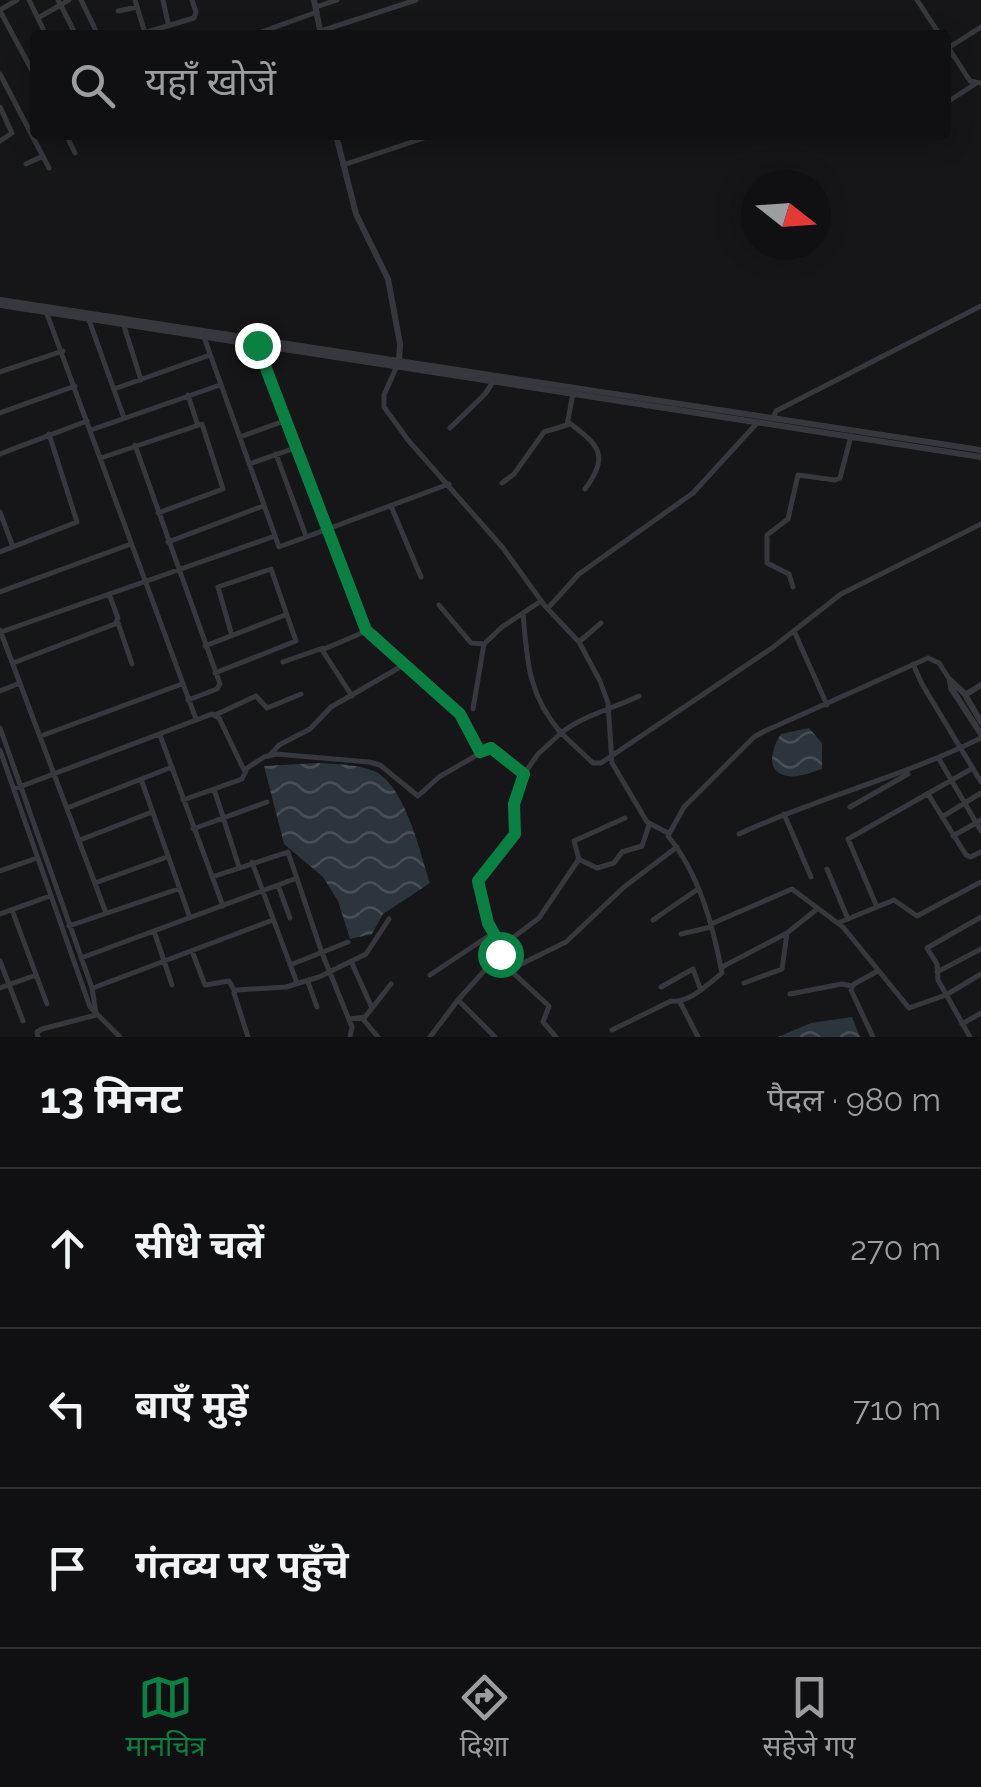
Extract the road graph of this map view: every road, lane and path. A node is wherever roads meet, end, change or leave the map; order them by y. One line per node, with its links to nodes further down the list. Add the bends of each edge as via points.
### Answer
1 (18, 0): 13 (street)
2 (30, 0): 15 (street)
3 (70, 0): 10 (street)
4 (81, 0): 20 (street)
5 (162, 0): 16 (street)
6 (192, 0): 16 (street, via 195,17)
7 (337, 0): 12 (street)
8 (416, 0): 24 (street)
9 (917, 0): 25 (street)
10 (59, 2): 15 (street); 19 (street)
11 (136, 3): 14 (street); 21 (street)
12 (316, 6): 23 (street)
13 (0, 10): 28 (street)
14 (118, 11)
15 (38, 18): 18 (street)
16 (168, 23): 22 (street)
17 (981, 27): 26 (street)
18 (44, 30)
19 (73, 30)
20 (96, 30)
21 (144, 30)
22 (152, 30)
23 (264, 30)
24 (330, 30)
25 (937, 30)
26 (951, 44)
27 (951, 51): 30 (street)
28 (30, 67)
29 (0, 74): 33 (street)
30 (978, 83): 31 (street)
31 (951, 100)
32 (0, 107): 38 (street, via 12,132)
33 (30, 133)
34 (34, 140): 40 (street)
35 (68, 140): 39 (street)
36 (337, 140): 42 (street)
37 (418, 140): 42 (street)
38 (0, 142)
39 (75, 153)
40 (42, 156): 41 (street); 43 (street)
41 (26, 164)
42 (343, 165): 53 (street, via 362,227 388,279)
43 (49, 168)
44 (0, 302): 46 (street); 53 (street)
45 (981, 306): 66 (street, via 776,411)
46 (47, 314): 47 (street); 51 (street)
47 (89, 320): 48 (street); 59 (street)
48 (124, 326): 49 (street); 55 (street)
49 (204, 338): 50 (street); 52 (street)
50 (257, 345): 53 (street); 65 (street)
51 (63, 351): 54 (street); 58 (street)
52 (210, 355): 55 (street); 57 (street)
53 (398, 364): 56 (street); 66 (street); 82 (street, via 384,407)
54 (0, 372)
55 (141, 380): 59 (street)
56 (493, 382): 60 (street); 70 (street)
57 (220, 385): 61 (street); 74 (street)
58 (75, 386): 62 (street); 67 (street)
59 (114, 389): 63 (street)
60 (573, 394): 64 (street); 68 (street)
61 (188, 395): 63 (street); 69 (street)
62 (0, 413)
63 (124, 418): 71 (street)
64 (569, 418): 83 (street, via 540,436); 84 (street, via 601,457)
65 (288, 420): 74 (street); 76 (street)
66 (774, 420): 68 (street); 73 (street); 79 (street)
67 (88, 421): 71 (street); 72 (street)
68 (758, 422): 105 (street, via 690,496 579,574)
69 (198, 423): 75 (street); 88 (street, via 223,490)
70 (450, 428)
71 (91, 430): 80 (street)
72 (49, 434): 77 (street); 95 (street, via 78,521)
73 (852, 436): 79 (street); 100 (street, via 838,479 798,474 788,519 767,535 767,563 789,574)
74 (240, 438): 81 (street)
75 (135, 445): 80 (street); 88 (street)
76 (298, 447): 78 (street); 90 (street)
77 (0, 454)
78 (276, 454): 81 (street); 92 (street)
79 (981, 454)
80 (101, 458): 94 (street)
81 (250, 464): 85 (street)
82 (449, 484): 86 (street); 103 (street)
83 (502, 484)
84 (585, 489)
85 (264, 506): 91 (street); 93 (street)
86 (391, 506): 90 (street); 98 (street)
87 (0, 512): 95 (street)
88 (158, 512): 93 (street)
89 (981, 524): 112 (street, via 841,594)
90 (330, 528): 92 (street); 110 (street)
91 (275, 536): 92 (street, via 280,547); 97 (street)
92 (306, 536)
93 (168, 542): 97 (street)
94 (131, 544): 99 (street); 101 (street)
95 (13, 548): 96 (street)
96 (0, 552)
97 (178, 569): 99 (street); 116 (street)
98 (421, 577)
99 (144, 580): 102 (street); 126 (street)
100 (793, 587)
101 (0, 592)
102 (108, 594): 108 (street); 111 (street)
103 (541, 600): 105 (street); 106 (street)
104 (439, 606): 115 (street, via 472,644)
105 (547, 608): 114 (street)
106 (523, 612): 115 (street); 141 (street, via 531,682)
107 (285, 615): 113 (street); 113 (street, via 270,569 218,587); 123 (street, via 296,641)
108 (118, 620): 119 (street); 120 (street)
109 (601, 623): 114 (street)
110 (366, 630): 117 (street); 122 (street)
111 (0, 631): 119 (street)
112 (794, 632): 134 (street); 149 (street)
113 (232, 636): 116 (street)
114 (579, 642): 136 (street)
115 (484, 644): 135 (street)
116 (205, 646): 123 (street)
117 (323, 648): 118 (street); 131 (street)
118 (283, 662)
119 (13, 663): 125 (street)
120 (132, 664)
121 (913, 664): 124 (street, via 935,660); 134 (street); 145 (street)
122 (404, 666): 131 (street); 147 (street, via 460,714)
123 (216, 673): 133 (street, via 218,689)
124 (950, 680): 130 (street); 144 (street)
125 (20, 683): 128 (street); 143 (street)
126 (182, 684): 133 (street); 143 (street)
127 (981, 685): 130 (street)
128 (0, 690)
129 (301, 694): 137 (street, via 267,708 255,696)
130 (965, 695): 139 (street)
131 (352, 696): 148 (street)
132 (639, 696): 136 (street)
133 (188, 700): 138 (street)
134 (826, 705): 178 (street, via 754,737 684,807)
135 (473, 710)
136 (610, 711): 141 (street, via 578,719); 149 (street)
137 (215, 715): 138 (street); 153 (street)
138 (196, 720): 142 (street)
139 (981, 722)
140 (0, 728): 160 (street)
141 (561, 733): 149 (street, via 595,764); 156 (street)
142 (160, 735): 151 (street); 155 (street)
143 (41, 736): 155 (street)
144 (981, 736): 145 (street)
145 (961, 748): 150 (street); 152 (street)
146 (0, 750): 160 (street)
147 (480, 752): 148 (street, via 418,796 376,763); 156 (street, via 491,748)
148 (270, 755): 153 (street)
149 (610, 757): 175 (street)
150 (939, 758): 154 (street); 158 (street)
151 (172, 768): 157 (street); 164 (street)
152 (973, 768): 158 (street); 159 (street)
153 (246, 770): 161 (street, via 242,779)
154 (914, 770): 167 (street); 170 (street)
155 (56, 774): 160 (street); 168 (street)
156 (524, 774): 218 (street, via 514,804 515,834 478,881)
157 (141, 779): 168 (street); 169 (street)
158 (950, 781): 163 (street); 166 (street)
159 (981, 782)
160 (18, 788): 184 (street)
161 (214, 789): 164 (street); 171 (street)
162 (981, 793): 166 (street)
163 (928, 794): 173 (street); 202 (street, via 848,839)
164 (183, 800): 176 (street)
165 (267, 802): 171 (street)
166 (964, 803): 173 (street); 174 (street)
167 (850, 807)
168 (67, 808): 181 (street)
169 (152, 812): 181 (street); 185 (street)
170 (784, 814): 179 (street); 191 (street)
171 (225, 817): 176 (street); 188 (street)
172 (625, 818): 186 (street, via 574,841)
173 (942, 818): 180 (street)
174 (978, 822): 177 (street); 180 (street)
175 (649, 825): 178 (street); 186 (street, via 642,846 622,852 614,863 597,868)
176 (193, 829): 192 (street)
177 (981, 830)
178 (668, 833): 182 (street)
179 (740, 834)
180 (953, 836): 183 (street, via 968,857)
181 (79, 840): 195 (street)
182 (677, 847): 198 (street); 233 (street, via 566,942)
183 (981, 852)
184 (41, 856): 190 (street); 200 (street); 215 (street)
185 (167, 857): 195 (street); 197 (street)
186 (578, 860): 222 (street, via 539,918)
187 (252, 862): 188 (street); 193 (street, via 286,851); 199 (street)
188 (239, 867): 192 (street)
189 (827, 868): 211 (street)
190 (0, 871)
191 (811, 877)
192 (212, 878): 201 (street)
193 (298, 878): 196 (street); 225 (street)
194 (981, 882): 202 (street, via 917,916 897,900)
195 (94, 884): 205 (street)
196 (278, 885): 199 (street); 209 (street)
197 (178, 888): 205 (street); 208 (street)
198 (698, 889): 213 (street); 216 (street)
199 (262, 891): 201 (street); 212 (street)
200 (50, 896): 204 (street); 227 (street)
201 (223, 906): 208 (street)
202 (876, 906): 211 (street)
203 (818, 909): 214 (street); 216 (street, via 789,888); 219 (street)
204 (12, 910): 206 (street); 238 (street)
205 (106, 913): 215 (street)
206 (0, 914)
207 (981, 916): 236 (street, via 928,945)
208 (190, 918): 217 (street)
209 (290, 918)
210 (388, 919): 230 (street, via 368,952)
211 (848, 919): 214 (street)
212 (272, 920): 224 (street); 231 (street)
213 (654, 920)
214 (838, 924): 235 (street)
215 (69, 926): 227 (street)
216 (711, 926): 220 (street); 232 (street)
217 (154, 931): 227 (street); 228 (street)
218 (494, 933): 222 (street); 239 (street)
219 (787, 933): 232 (street); 242 (street, via 782,970)
220 (681, 934)
221 (348, 942): 225 (street)
222 (502, 946): 226 (street)
223 (981, 948): 236 (street)
224 (192, 951): 228 (street); 251 (street, via 205,985 229,981)
225 (322, 952): 231 (street); 234 (street)
226 (497, 958): 233 (street); 254 (street)
227 (77, 960): 249 (street); 260 (street)
228 (164, 960): 245 (street); 249 (street)
229 (0, 961): 244 (street)
230 (352, 961): 234 (street); 258 (street)
231 (290, 965): 241 (street)
232 (722, 967): 250 (street, via 722,975)
233 (512, 969): 273 (street, via 550,1008 543,1022)
234 (329, 970): 240 (street); 262 (street)
235 (878, 971): 246 (street); 253 (street, via 909,1008)
236 (937, 972): 253 (street)
237 (981, 974): 253 (street)
238 (36, 975): 244 (street); 256 (street)
239 (430, 975)
240 (308, 982): 241 (street); 257 (street)
241 (297, 983): 251 (street)
242 (744, 983)
243 (391, 984): 258 (street)
244 (9, 985): 248 (street); 263 (street)
245 (172, 985)
246 (852, 986): 252 (street); 275 (street)
247 (662, 987): 250 (street, via 692,969)
248 (0, 988)
249 (92, 988): 260 (street)
250 (700, 989): 255 (street)
251 (235, 991): 268 (street)
252 (790, 994)
253 (946, 995): 264 (street)
254 (458, 1000): 271 (street); 272 (street)
255 (680, 1002): 265 (street); 274 (street)
256 (47, 1004)
257 (317, 1007)
258 (372, 1008): 261 (street)
259 (981, 1013): 264 (street)
260 (96, 1016): 266 (street, via 42,1029); 267 (street)
261 (362, 1018): 262 (street); 270 (street)
262 (349, 1020): 269 (street)
263 (23, 1021)
264 (962, 1024): 276 (street)
265 (612, 1030)
266 (38, 1037)
267 (120, 1037)
268 (248, 1037)
269 (350, 1037)
270 (378, 1037)
271 (430, 1037)
272 (495, 1037)
273 (556, 1037)
274 (698, 1037)
275 (873, 1037)
276 (970, 1037)

